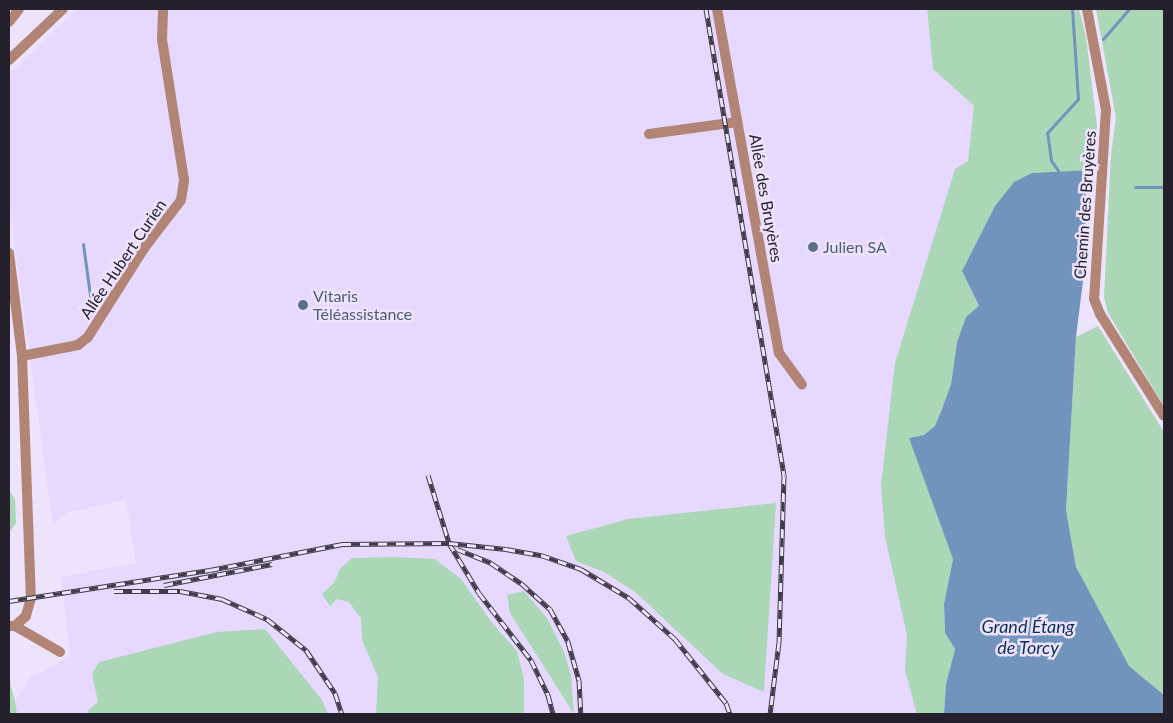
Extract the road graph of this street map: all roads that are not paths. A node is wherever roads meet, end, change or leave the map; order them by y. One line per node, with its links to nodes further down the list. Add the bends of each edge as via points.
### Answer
1 (19, 9): 6 (street)
2 (63, 9): 7 (street)
3 (163, 9): 11 (street, Allée Hubert Curien, via 162,40 184,180 180,200 145,247 88,337 78,345)
4 (717, 9): 8 (street, Allée des Bruyères)
5 (1087, 9): 13 (street, Chemin des Bruyères, via 1106,110 1094,299 1100,314)
6 (9, 22)
7 (9, 60)
8 (737, 122): 9 (street); 12 (street, Allée des Bruyères, via 779,353)
9 (649, 134)
10 (9, 253): 11 (street)
11 (22, 356): 14 (street, via 31,598 26,616)
12 (802, 385)
13 (1164, 416)
14 (12, 626): 15 (street)
15 (60, 652)

